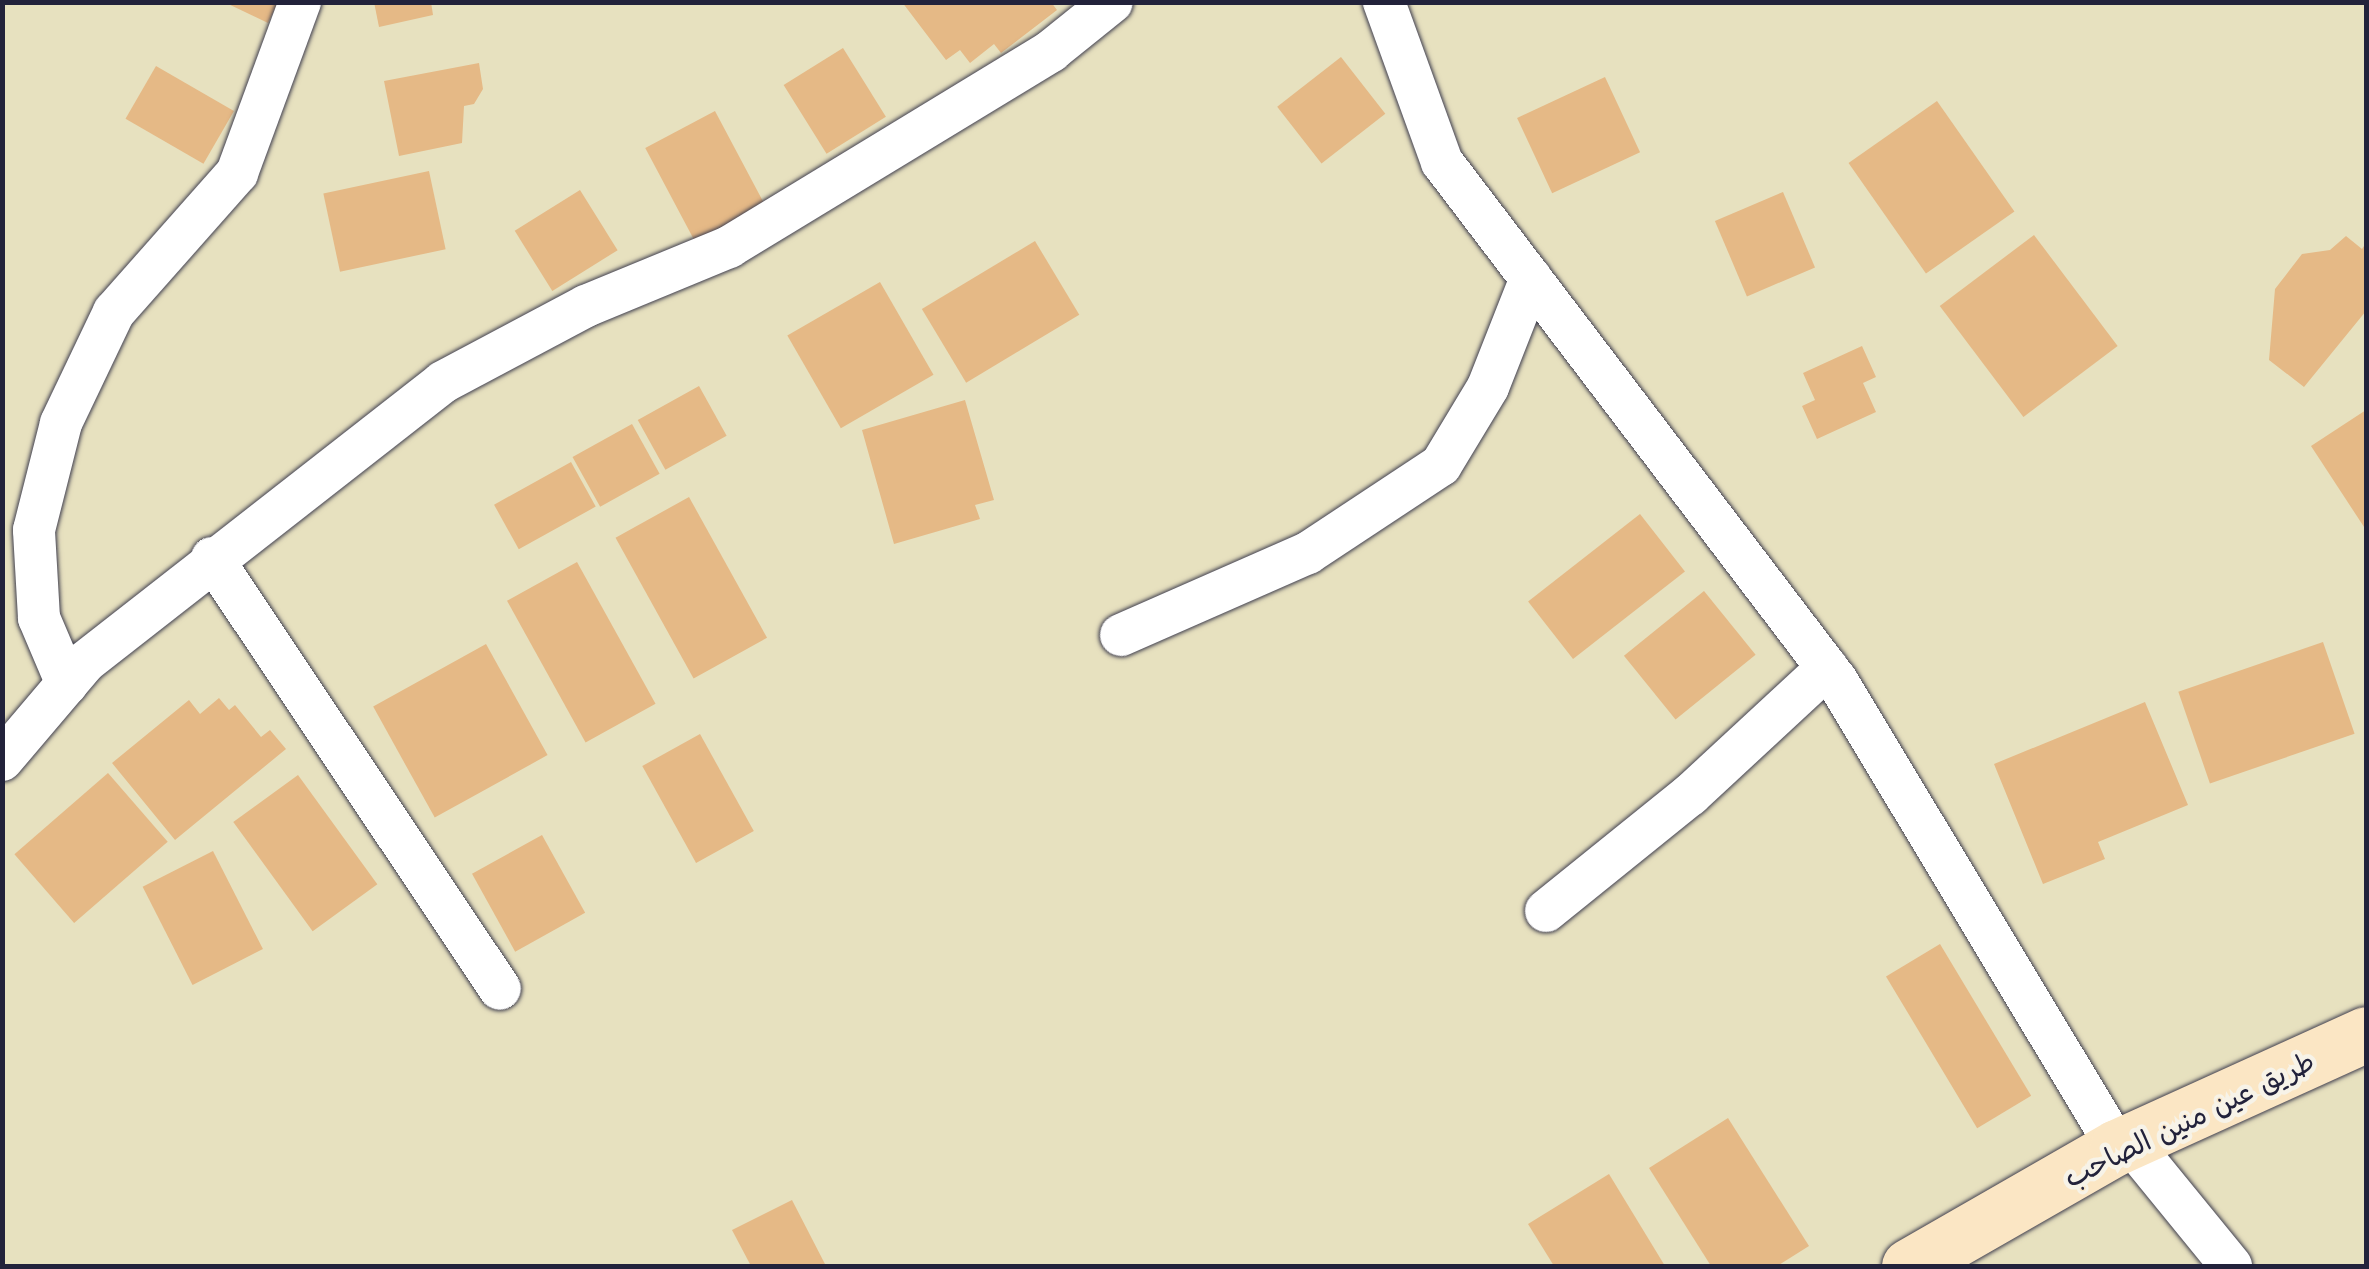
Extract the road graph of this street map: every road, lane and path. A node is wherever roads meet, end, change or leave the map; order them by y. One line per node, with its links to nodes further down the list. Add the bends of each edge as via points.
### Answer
1 (300, 2): 8 (street, via 237,173 114,312 60,423 34,530 40,618)
2 (1112, 2): 5 (street, via 1050,52 729,247 586,306 442,382)
3 (1384, 2): 4 (street, via 1442,162)
4 (1531, 278): 6 (street, via 1488,387 1441,465 1308,553); 7 (street)
5 (212, 558): 8 (street); 11 (street)
6 (1121, 635)
7 (1827, 668): 10 (street, via 1690,794); 13 (street)
8 (67, 684): 9 (street)
9 (2, 760)
10 (1546, 911)
11 (500, 988)
12 (2366, 1034): 13 (main road, طريق عين منين الصاحب)
13 (2123, 1145): 14 (main road, طريق عين منين الصاحب); 15 (street)
14 (1909, 1266)
15 (2230, 1266)

